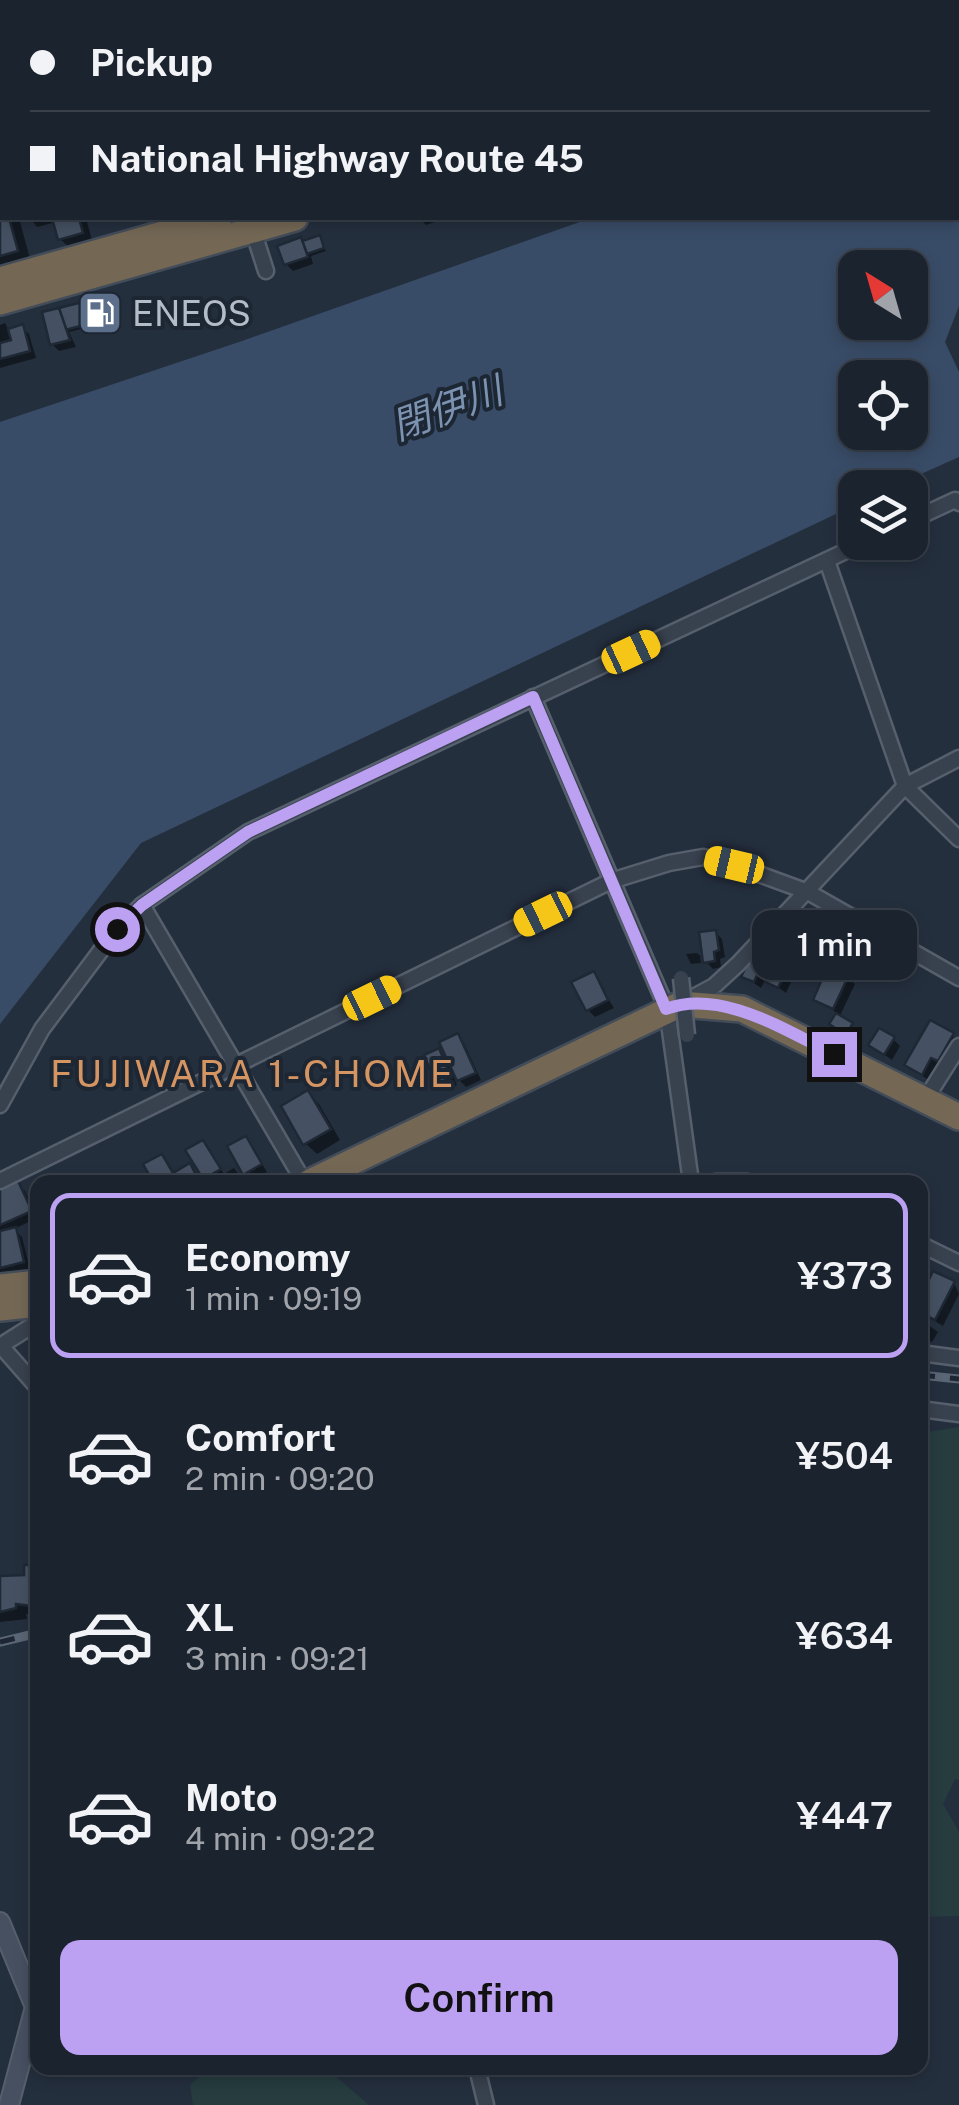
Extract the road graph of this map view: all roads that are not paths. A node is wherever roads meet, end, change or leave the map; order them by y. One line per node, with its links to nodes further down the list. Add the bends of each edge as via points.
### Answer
1 (212, 220): 5 (highway)
2 (277, 220): 3 (highway)
3 (251, 223): 4 (street); 6 (highway)
4 (266, 271)
5 (0, 280)
6 (0, 302)
7 (959, 503): 8 (street)
8 (928, 513)
9 (838, 555): 10 (street)
10 (826, 561): 11 (street); 13 (street)
11 (533, 697): 15 (street); 17 (street, via 248,832)
12 (959, 758): 13 (street)
13 (905, 786): 14 (street); 16 (street)
14 (959, 839)
15 (611, 881): 16 (street, via 702,858); 19 (street); 22 (street)
16 (808, 892): 18 (street); 19 (street, via 714,986)
17 (142, 905): 22 (street); 24 (street, via 42,1029)
18 (959, 978)
19 (676, 997): 20 (street, bridge); 23 (highway, via 742,1009); 27 (highway); 28 (street)
20 (687, 1035)
21 (959, 1046): 23 (street)
22 (235, 1065): 26 (street); 29 (street)
23 (925, 1100): 25 (highway)
24 (0, 1105)
25 (959, 1117)
26 (303, 1175)
27 (321, 1175)
28 (690, 1175)
29 (0, 1181)
30 (928, 1248): 31 (street)
31 (959, 1263)
32 (30, 1284): 33 (highway)
33 (0, 1287)
34 (30, 1305): 35 (highway)
35 (0, 1308)
36 (30, 1327): 37 (street)
37 (0, 1346): 40 (street)
38 (928, 1355): 39 (street)
39 (959, 1357)
40 (30, 1379)
41 (928, 1410): 42 (street)
42 (959, 1414)
43 (0, 1922): 44 (street)
44 (30, 1993)
45 (30, 2029): 47 (street)
46 (480, 2075): 48 (street)
47 (9, 2105)
48 (486, 2105)

